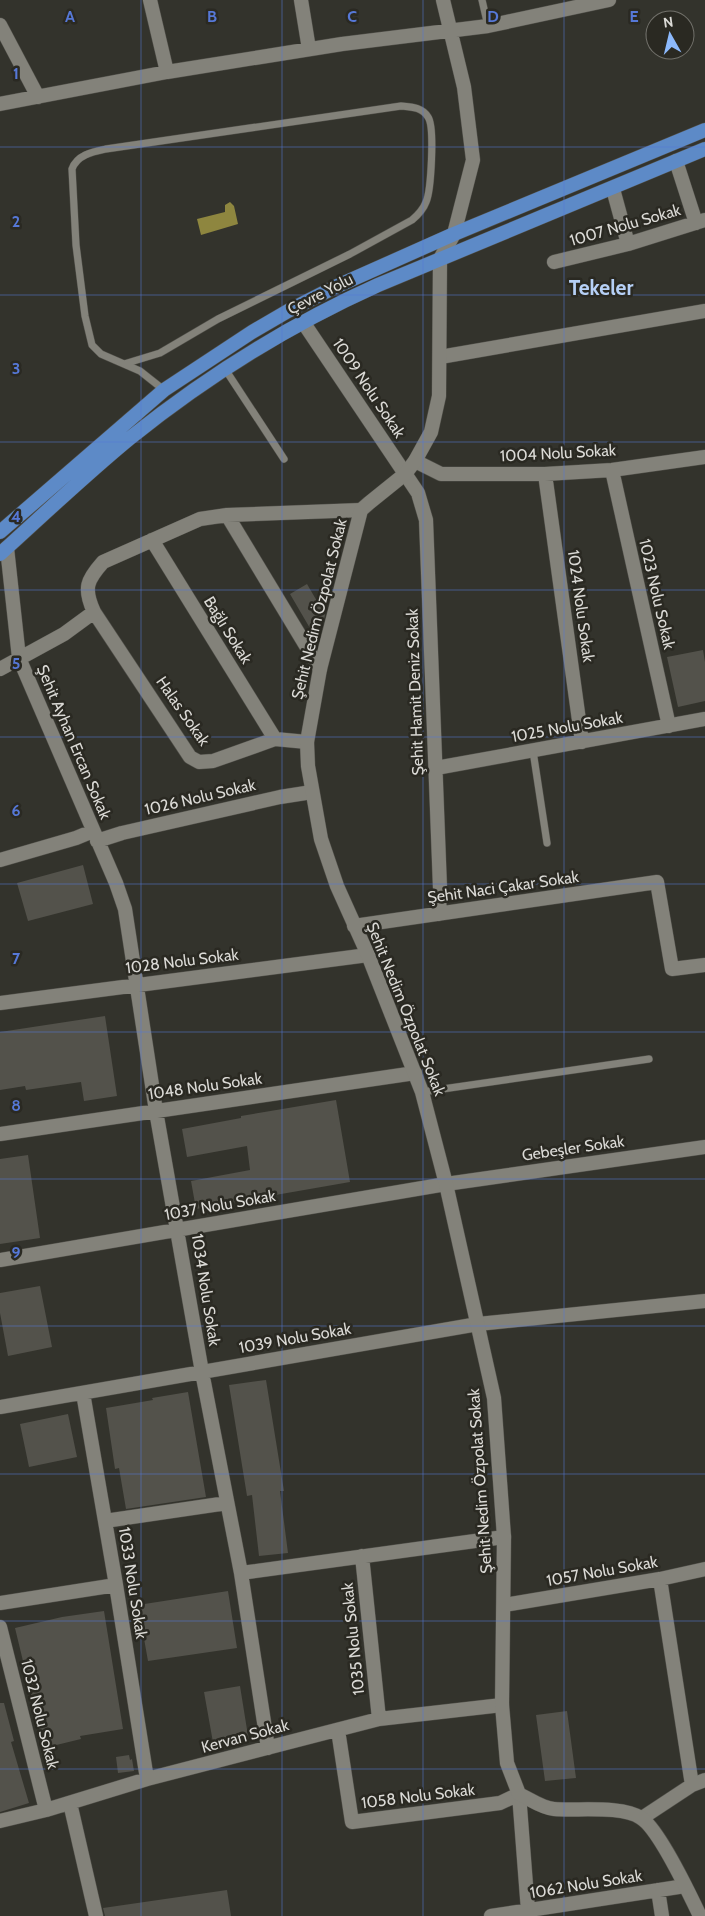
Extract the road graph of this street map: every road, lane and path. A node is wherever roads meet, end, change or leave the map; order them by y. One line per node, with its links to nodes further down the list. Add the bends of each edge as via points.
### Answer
1 (150, 0): 10 (street)
2 (301, 0): 9 (street)
3 (443, 0): 8 (street, Şehit Nedim Özpolat Sokak)
4 (482, 0): 7 (lane)
5 (609, 0): 7 (street)
6 (0, 25): 11 (street)
7 (488, 26): 8 (street)
8 (449, 31): 9 (street); 18 (street, Şehit Nedim Özpolat Sokak, via 464,87 473,160)
9 (309, 49): 10 (street)
10 (167, 72): 11 (street)
11 (38, 97): 12 (street)
12 (0, 104)
13 (705, 130): 18 (main road, Çevre Yolu)
14 (705, 149): 15 (main road, Çevre Yolu)
15 (676, 161): 16 (main road, Çevre Yolu); 17 (street)
16 (613, 189): 19 (street); 20 (main road, Çevre Yolu)
17 (700, 221): 19 (street, 1007 Nolu Sokak)
18 (454, 234): 20 (street, Şehit Nedim Özpolat Sokak); 27 (main road, Çevre Yolu, via 288,311)
19 (628, 244): 21 (street, 1007 Nolu Sokak)
20 (440, 259): 23 (main road, Çevre Yolu); 24 (street, Şehit Nedim Özpolat Sokak)
21 (554, 262)
22 (705, 311): 24 (street)
23 (303, 322): 26 (main road, Çevre Yolu); 32 (street, 1009 Nolu Sokak)
24 (440, 357): 30 (street, Şehit Nedim Özpolat Sokak, via 439,396 431,432)
25 (124, 364): 25 (lane, via 101,354 92,345 76,245 72,169 80,158 106,149 400,106 418,108 428,115 433,135 427,201 412,220 218,319 160,353); 27 (lane, via 140,371)
26 (225, 369): 29 (lane); 38 (main road, Çevre Yolu, via 130,438)
27 (164, 390): 36 (main road, Çevre Yolu)
28 (705, 457): 31 (street, 1004 Nolu Sokak)
29 (284, 459)
30 (415, 461): 32 (street, Şehit Nedim Özpolat Sokak); 33 (street, 1004 Nolu Sokak, via 441,474)
31 (612, 470): 33 (street, 1004 Nolu Sokak); 44 (street, 1023 Nolu Sokak)
32 (405, 474): 34 (street, Şehit Nedim Özpolat Sokak); 49 (street, Şehit Hamit Deniz Sokak, via 418,493 426,520)
33 (545, 474): 47 (street, 1024 Nolu Sokak)
34 (361, 510): 35 (street, Halas Sokak); 42 (street, Şehit Nedim Özpolat Sokak)
35 (227, 515): 37 (street, Halas Sokak, via 200,519); 42 (street)
36 (0, 532)
37 (152, 540): 39 (street, Halas Sokak, via 103,562 93,573 87,584); 45 (street, Bağlı Sokak)
38 (3, 551): 40 (street, Şehit Ayhan Ercan Sokak)
39 (94, 612): 40 (street, via 64,634); 45 (street, Halas Sokak, via 190,757 199,762 213,761)
40 (19, 658): 41 (street); 51 (street, Şehit Ayhan Ercan Sokak)
41 (0, 669)
42 (320, 669): 46 (street, Şehit Nedim Özpolat Sokak)
43 (705, 719): 44 (street, 1025 Nolu Sokak)
44 (669, 726): 47 (street, 1025 Nolu Sokak)
45 (275, 739): 46 (street, Halas Sokak)
46 (307, 742): 50 (street, Şehit Nedim Özpolat Sokak)
47 (582, 742): 48 (street, 1025 Nolu Sokak)
48 (533, 751): 49 (street, 1025 Nolu Sokak); 52 (lane)
49 (436, 768): 54 (street, Şehit Hamit Deniz Sokak)
50 (312, 792): 51 (street, 1026 Nolu Sokak); 55 (street, Şehit Nedim Özpolat Sokak, via 321,839)
51 (95, 836): 53 (street, 1026 Nolu Sokak); 58 (street, 1034 Nolu Sokak, via 125,910)
52 (547, 843)
53 (0, 860)
54 (439, 914): 55 (street, Şehit Naci Çakar Sokak); 57 (street, Şehit Naci Çakar Sokak, via 657,882 672,969)
55 (354, 926): 56 (street, Şehit Nedim Özpolat Sokak)
56 (368, 955): 58 (street, 1028 Nolu Sokak); 61 (street, Şehit Nedim Özpolat Sokak)
57 (705, 966)
58 (137, 985): 59 (street, 1028 Nolu Sokak); 63 (street, 1034 Nolu Sokak)
59 (0, 1003)
60 (649, 1059): 62 (lane)
61 (415, 1073): 62 (street, Şehit Nedim Özpolat Sokak); 63 (street, 1048 Nolu Sokak)
62 (422, 1092): 66 (street, Şehit Nedim Özpolat Sokak)
63 (156, 1111): 64 (street, 1048 Nolu Sokak); 67 (street, 1034 Nolu Sokak)
64 (0, 1134)
65 (705, 1147): 66 (street, Gebeşler Sokak)
66 (446, 1184): 67 (street, 1037 Nolu Sokak); 70 (street, Şehit Nedim Özpolat Sokak)
67 (178, 1230): 68 (street, 1037 Nolu Sokak); 71 (street, 1034 Nolu Sokak)
68 (0, 1260)
69 (705, 1301): 70 (street, 1039 Nolu Sokak)
70 (478, 1324): 71 (street, 1039 Nolu Sokak); 76 (street, Şehit Nedim Özpolat Sokak, via 494,1398)
71 (202, 1372): 72 (street, 1039 Nolu Sokak); 74 (street, 1034 Nolu Sokak)
72 (83, 1392): 73 (street, 1039 Nolu Sokak); 75 (street, 1033 Nolu Sokak)
73 (0, 1407)
74 (227, 1502): 75 (street); 79 (street, 1034 Nolu Sokak)
75 (105, 1521): 81 (street, 1033 Nolu Sokak)
76 (504, 1536): 77 (street); 83 (street, Şehit Nedim Özpolat Sokak)
77 (362, 1556): 79 (street); 86 (street, 1035 Nolu Sokak)
78 (705, 1569): 80 (street, 1057 Nolu Sokak)
79 (242, 1573): 88 (street, 1034 Nolu Sokak)
80 (660, 1579): 83 (street, 1057 Nolu Sokak); 90 (street)
81 (116, 1585): 82 (street); 89 (street, 1033 Nolu Sokak)
82 (0, 1603)
83 (504, 1605): 85 (street, Şehit Nedim Özpolat Sokak)
84 (0, 1626): 93 (street, 1032 Nolu Sokak)
85 (502, 1704): 86 (street, Kervan Sokak); 91 (street, Şehit Nedim Özpolat Sokak, via 507,1763)
86 (379, 1719): 87 (street, Kervan Sokak)
87 (338, 1730): 88 (street, Kervan Sokak); 91 (street, 1058 Nolu Sokak, via 352,1822 500,1803)
88 (268, 1748): 89 (street, Kervan Sokak)
89 (146, 1779): 92 (street, Kervan Sokak)
90 (698, 1782): 94 (street)
91 (519, 1794): 94 (street, via 552,1809 611,1810); 98 (street, Şehit Nedim Özpolat Sokak)
92 (70, 1803): 93 (street, Kervan Sokak); 99 (street)
93 (46, 1810): 95 (street, Kervan Sokak)
94 (642, 1818): 96 (street, via 654,1831)
95 (0, 1821)
96 (686, 1886): 97 (street, 1062 Nolu Sokak); 102 (street)
97 (658, 1890): 98 (street, 1062 Nolu Sokak); 101 (street)
98 (527, 1913): 100 (street, 1062 Nolu Sokak)
99 (96, 1916)
100 (491, 1916)
101 (662, 1916)
102 (700, 1916)

